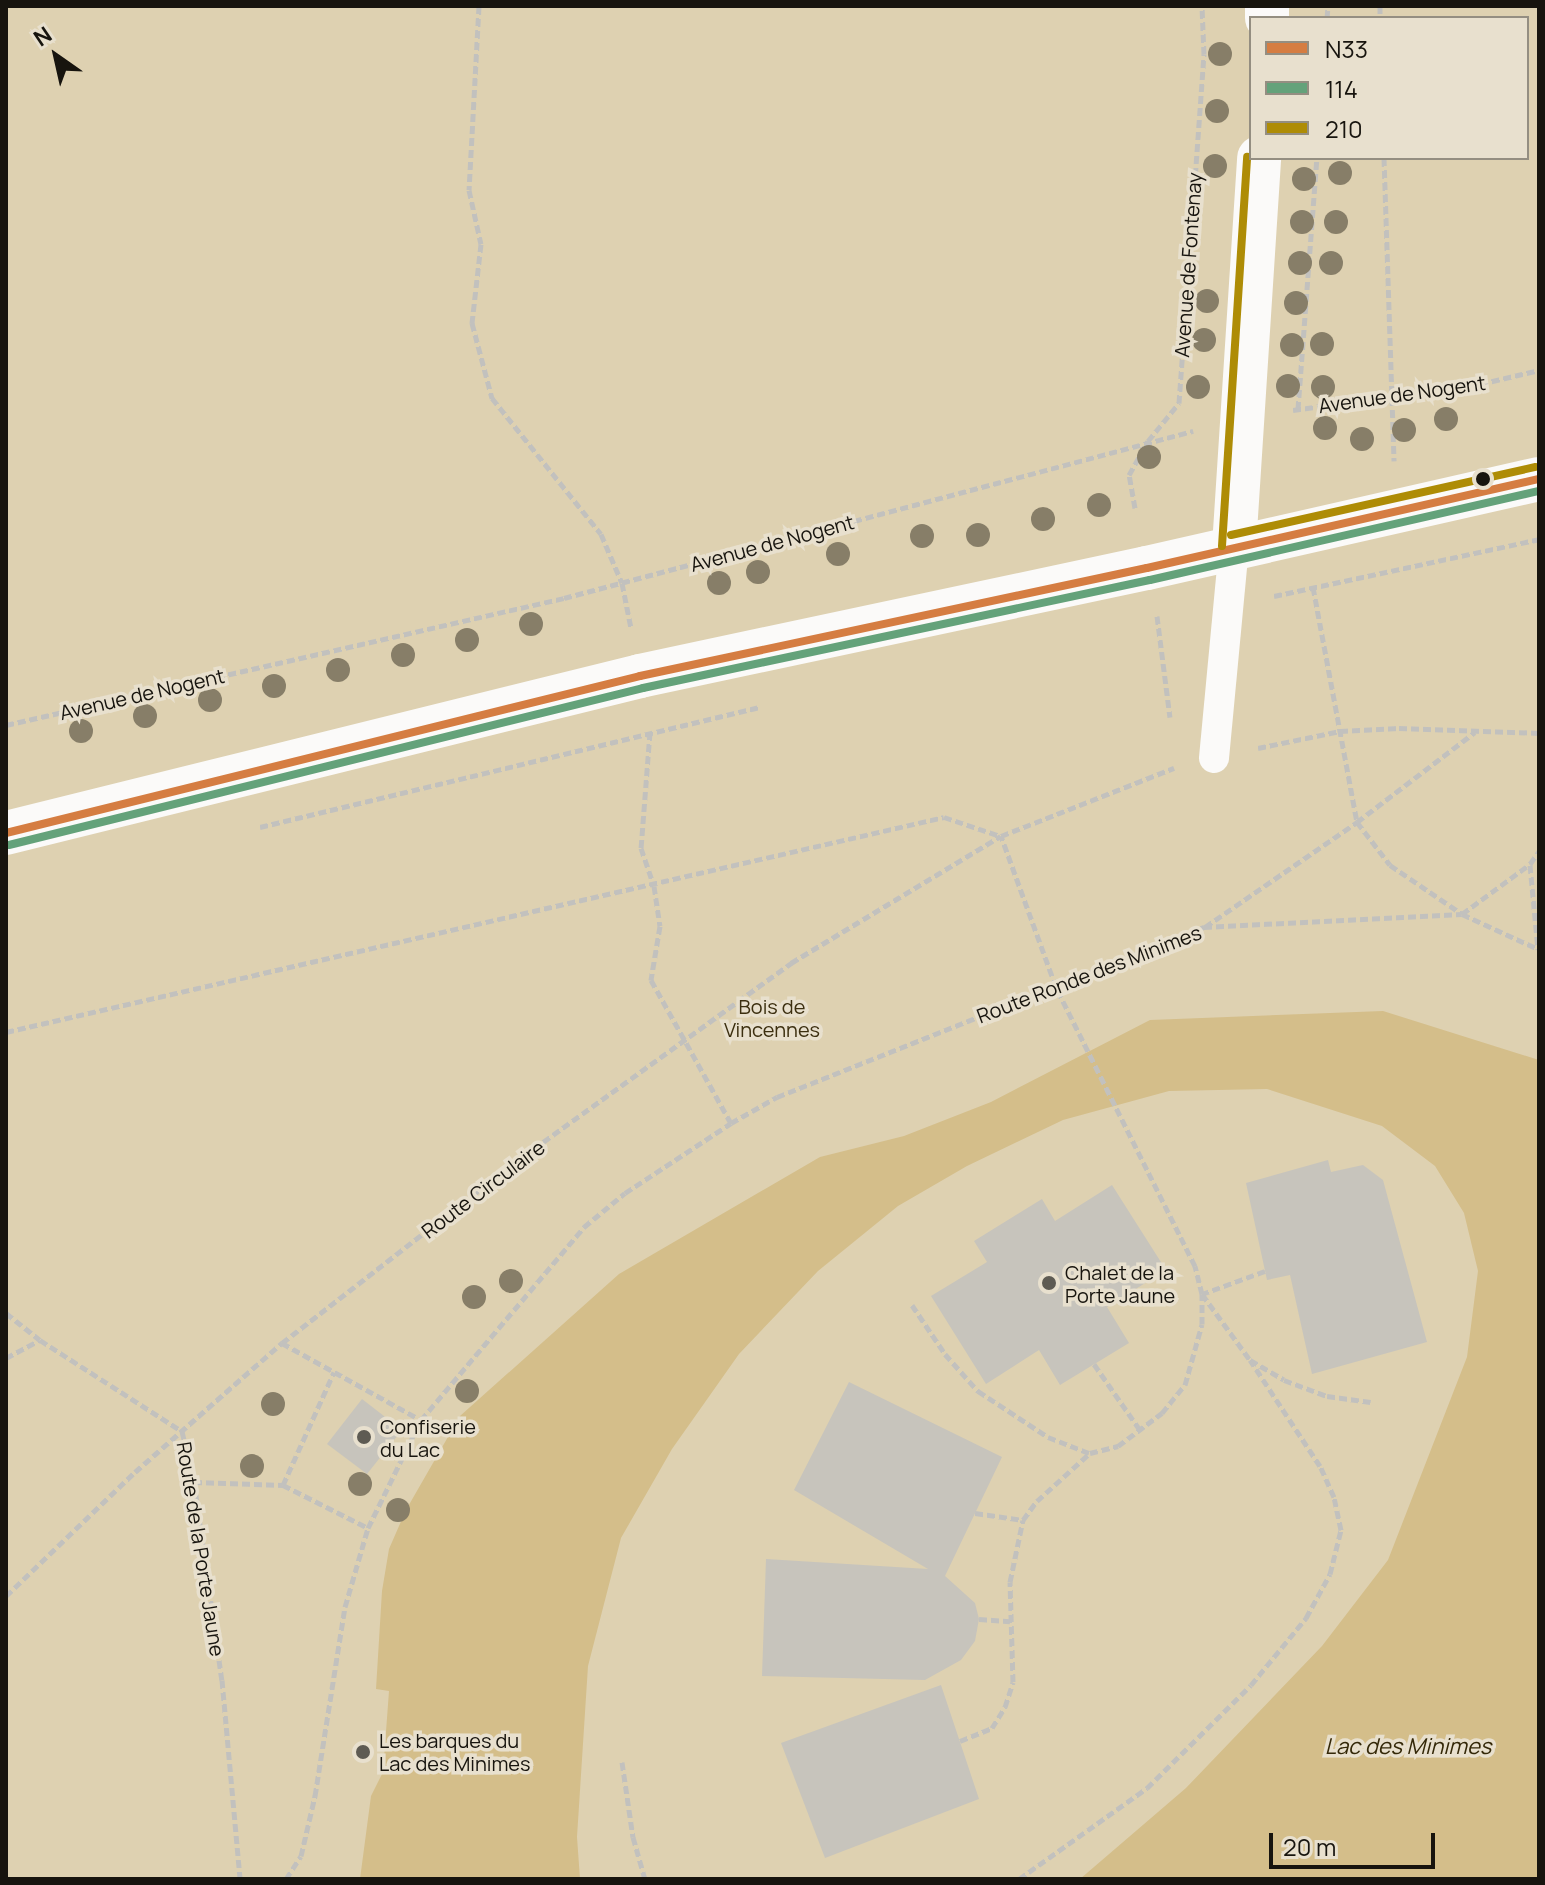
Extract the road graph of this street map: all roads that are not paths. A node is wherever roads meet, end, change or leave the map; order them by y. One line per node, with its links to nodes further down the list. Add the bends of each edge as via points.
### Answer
1 (1259, 160): 3 (main road)
2 (1539, 479): 3 (main road)
3 (1234, 547): 4 (lane); 5 (main road, via 640,676)
4 (1214, 758)
5 (6, 833)

